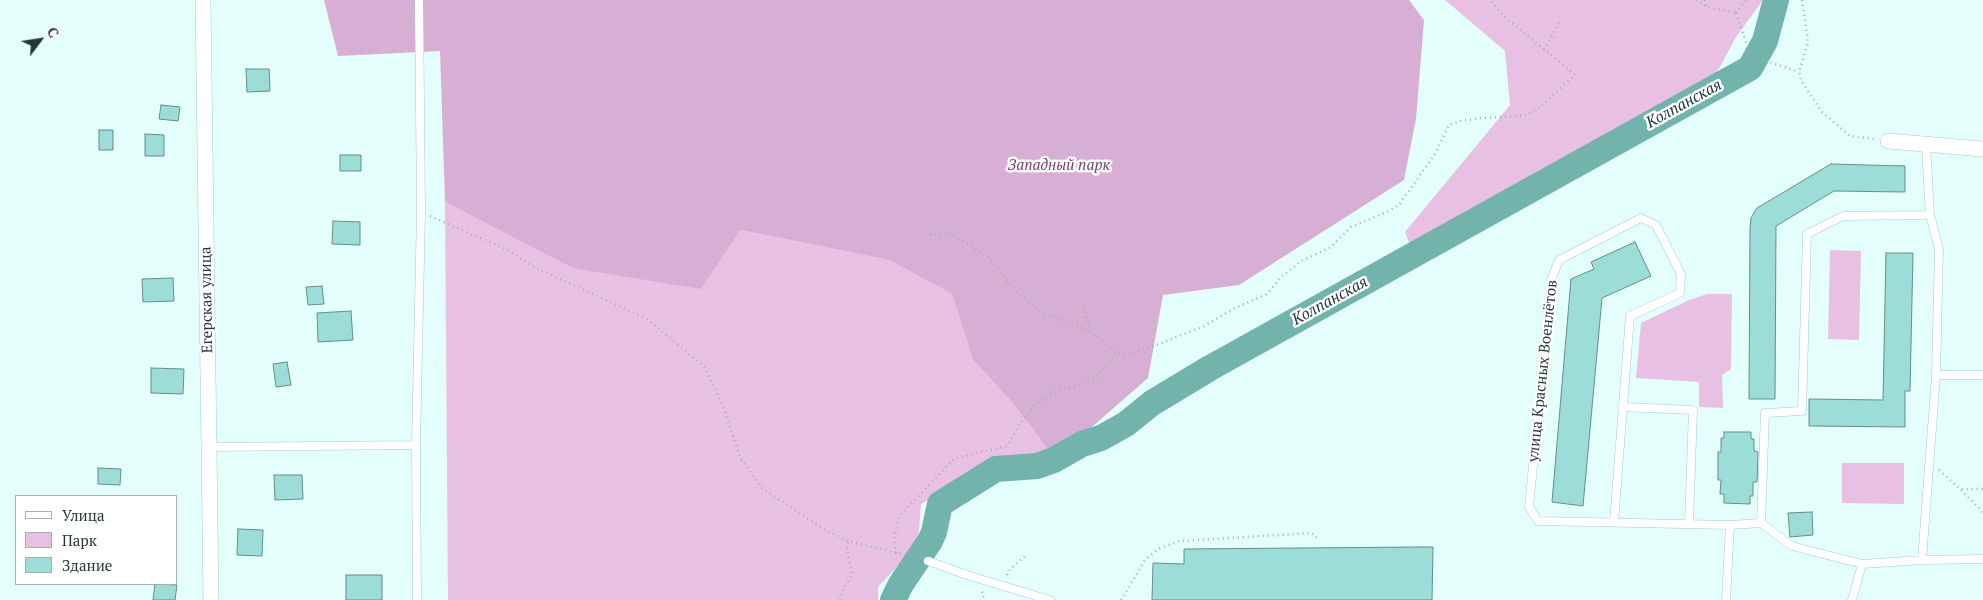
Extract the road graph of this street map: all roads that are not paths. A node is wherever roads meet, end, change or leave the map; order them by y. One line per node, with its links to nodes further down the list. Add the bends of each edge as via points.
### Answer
1 (203, 0): 11 (street, Егерская улица)
2 (419, 0): 10 (lane, via 421,212)
3 (1888, 141): 4 (street)
4 (1926, 145): 5 (street); 6 (lane)
5 (1983, 149)
6 (1930, 215): 7 (lane, via 1939,249); 14 (lane, via 1843,216 1806,234 1802,411 1765,413)
7 (1936, 375): 8 (lane); 18 (lane)
8 (1983, 375)
9 (1622, 407): 12 (lane, улица Красных Военлётов); 12 (lane, улица Красных Военлётов, via 1630,316 1680,293 1681,274 1656,225 1642,218 1559,260 1551,280 1529,507 1538,521); 13 (lane, via 1693,410)
10 (416, 445): 11 (lane); 21 (lane)
11 (210, 447): 20 (street, Егерская улица)
12 (1614, 522): 13 (lane, улица Красных Военлётов)
13 (1689, 523): 15 (lane, улица Красных Военлётов)
14 (1761, 523): 15 (lane, улица Красных Военлётов); 19 (lane, via 1792,546)
15 (1730, 525): 23 (lane)
16 (1983, 559): 18 (lane)
17 (928, 560): 22 (lane)
18 (1922, 560): 19 (lane)
19 (1862, 564): 24 (lane)
20 (211, 600)
21 (416, 600)
22 (1050, 600)
23 (1726, 600)
24 (1852, 600)

